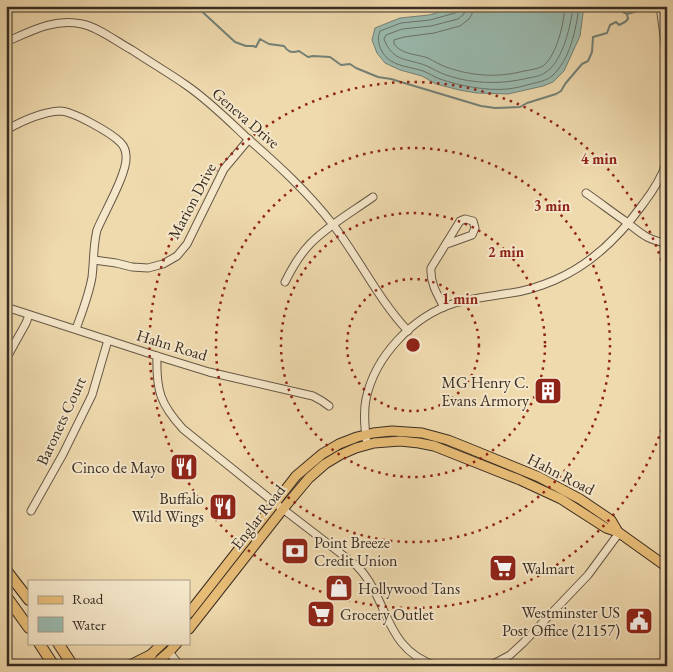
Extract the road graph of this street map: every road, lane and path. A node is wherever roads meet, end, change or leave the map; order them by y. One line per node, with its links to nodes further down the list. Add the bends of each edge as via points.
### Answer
1 (660, 6): 3 (street)
2 (6, 42): 5 (street, Geneva Drive, via 49,24 72,22 91,26 187,86)
3 (667, 58)
4 (6, 130): 13 (street, via 42,114 64,111 87,120 122,144 126,156 125,170 97,230)
5 (249, 139): 10 (street, Geneva Drive, via 280,166); 13 (street, Marion Drive, via 224,169 177,256 148,268)
6 (667, 161): 9 (street, via 651,192)
7 (586, 193): 9 (street)
8 (373, 197): 10 (street)
9 (628, 224): 11 (street, via 647,238); 16 (street, via 594,257 557,279 521,291)
10 (333, 225): 14 (street, via 302,253); 19 (street, Geneva Drive, via 386,306)
11 (667, 243)
12 (447, 244): 16 (street, via 431,268 430,276)
13 (94, 260): 18 (street, via 90,288)
14 (285, 282)
15 (6, 307): 17 (street, Hahn Road)
16 (444, 307): 19 (street)
17 (29, 314): 18 (street, Hahn Road); 22 (street)
18 (76, 330): 20 (street, Hahn Road)
19 (408, 331): 24 (street, via 385,357 370,384 364,409)
20 (108, 340): 21 (street, Hahn Road); 27 (street, Baronets Court, via 92,395)
21 (157, 356): 23 (street, Hahn Road, via 209,372 313,396); 26 (street, via 158,388 172,416 183,429)
22 (6, 359)
23 (329, 406)
24 (366, 435): 25 (street); 26 (main road, Englar Road, via 322,454 296,476); 28 (main road, Hahn Road, via 413,432 448,440 552,484 599,510 611,520)
25 (367, 445): 26 (main road, Englar Road, via 340,455 320,468); 28 (main road, Hahn Road, via 400,441 434,446 561,499 606,528)
26 (279, 506): 33 (main road, Englar Road); 35 (main road, Englar Road); 42 (street, via 362,571 374,588 395,635 406,648)
27 (31, 511)
28 (618, 532): 29 (main road, Hahn Road); 49 (street, via 588,575 523,643 510,655)
29 (667, 567)
30 (6, 570): 32 (highway)
31 (6, 596): 34 (highway)
32 (28, 599)
33 (190, 612)
34 (28, 627)
35 (190, 628)
36 (40, 644): 43 (highway)
37 (59, 644): 44 (highway)
38 (162, 644): 41 (main road)
39 (176, 644): 40 (main road)
40 (169, 652): 41 (main road); 47 (street)
41 (152, 661): 45 (highway); 46 (main road)
42 (428, 664): 48 (street)
43 (54, 666)
44 (75, 666)
45 (128, 666)
46 (138, 666)
47 (180, 666)
48 (437, 666)
49 (488, 666)

